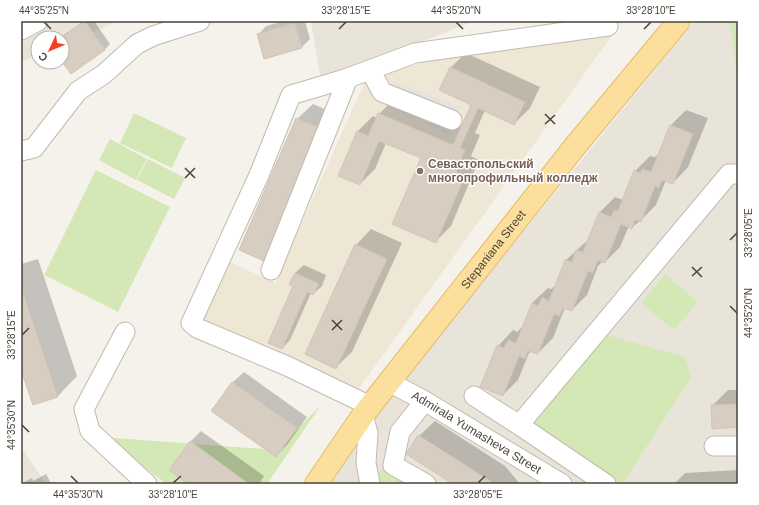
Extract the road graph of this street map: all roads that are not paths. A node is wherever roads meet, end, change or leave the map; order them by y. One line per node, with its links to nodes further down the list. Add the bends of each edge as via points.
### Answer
1 (38, 21): 5 (street)
2 (200, 21): 9 (street, via 153,36 137,44 104,74 78,91 34,148)
3 (679, 21): 13 (main road, Stepaniana Street, via 571,151)
4 (608, 26): 6 (street, via 415,52)
5 (21, 30)
6 (372, 69): 7 (street); 8 (street, via 382,92)
7 (348, 78): 11 (street); 16 (street, via 291,95 259,175 191,323 197,328 293,369)
8 (452, 120)
9 (21, 151)
10 (738, 174): 17 (street, via 730,174)
11 (271, 270)
12 (125, 332): 20 (street, via 84,409 90,432)
13 (390, 382): 15 (street, Admirala Yumasheva Street); 16 (main road, Stepaniana Street)
14 (474, 396): 17 (street)
15 (423, 400): 23 (street, via 400,432 393,465); 24 (street, Admirala Yumasheva Street)
16 (367, 410): 21 (main road, Stepaniana Street); 22 (street, via 366,463)
17 (519, 425): 25 (street)
18 (714, 446): 19 (street)
19 (738, 446)
20 (147, 484)
21 (316, 484)
22 (370, 484)
23 (426, 484)
24 (562, 484)
25 (606, 484)

